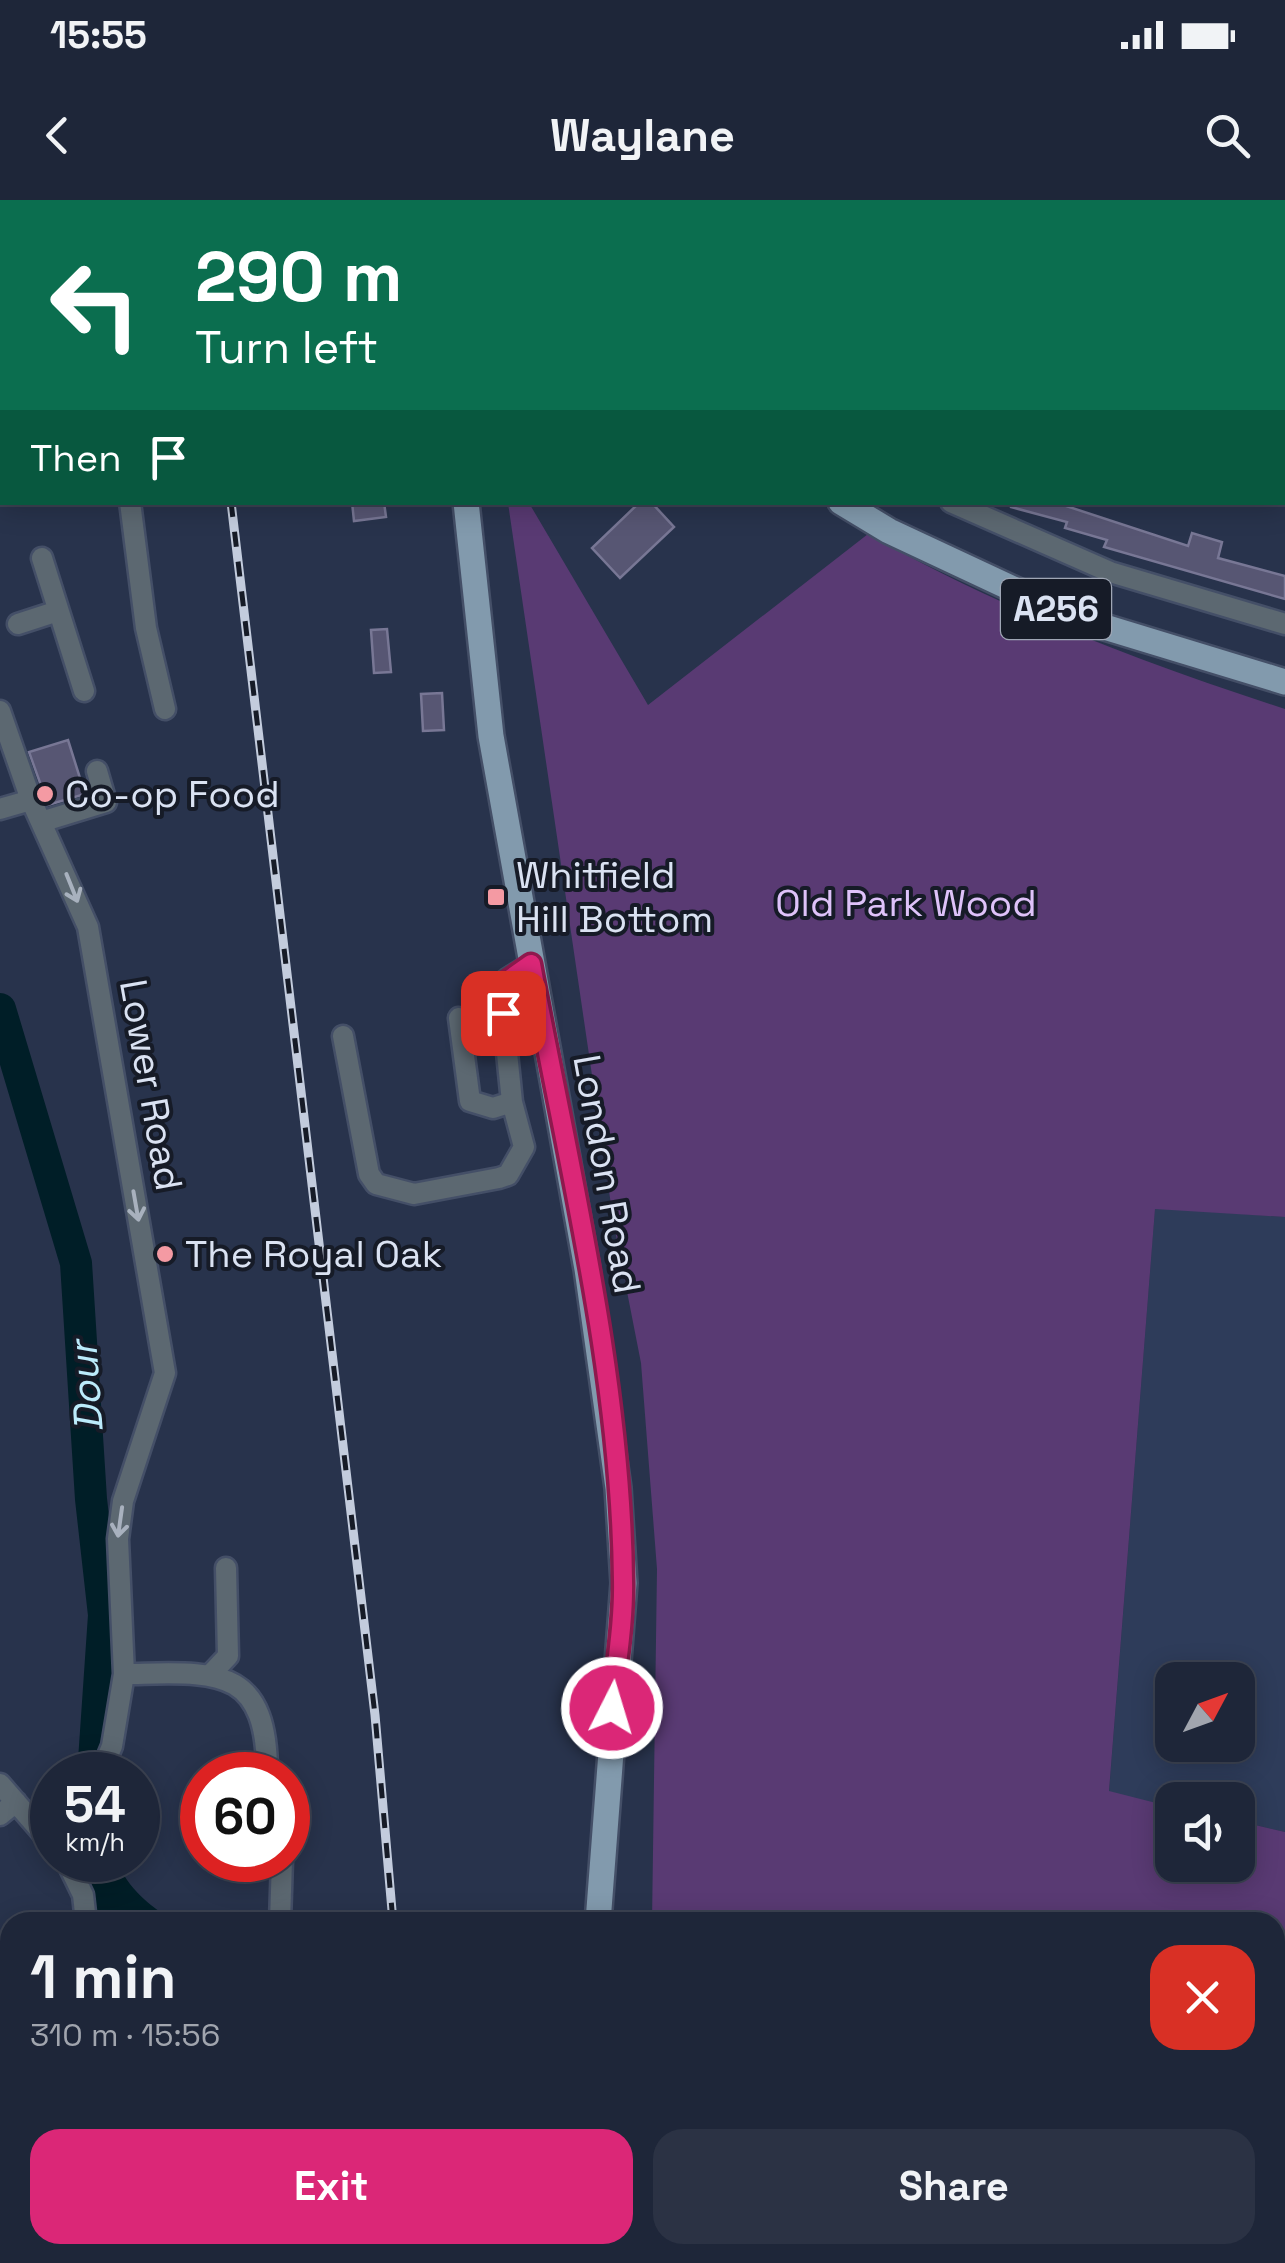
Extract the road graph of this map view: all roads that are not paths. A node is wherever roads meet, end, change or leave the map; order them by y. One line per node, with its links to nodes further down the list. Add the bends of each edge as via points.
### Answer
1 (130, 505): 11 (street)
2 (466, 505): 17 (main road, London Road, via 491,736)
3 (846, 505): 9 (main road, A256, via 1075,618)
4 (958, 505): 8 (street, via 1110,572)
5 (42, 558): 6 (street)
6 (58, 610): 7 (street); 10 (street)
7 (18, 624)
8 (1285, 624)
9 (1285, 682)
10 (84, 691)
11 (164, 709)
12 (0, 711): 14 (street, Lower Road)
13 (97, 771): 16 (street, via 106,802)
14 (31, 800): 15 (street); 16 (street, Lower Road)
15 (0, 809)
16 (41, 822): 23 (street, Lower Road, one-way to 23, via 88,927 165,1374 123,1500 118,1539)
17 (531, 964): 20 (street, via 508,979 501,994); 33 (main road, London Road, via 587,1269 618,1488 624,1583)
18 (460, 1018): 20 (street, via 470,1101 494,1108)
19 (343, 1036): 20 (street, via 369,1174 388,1190 414,1194 508,1174 524,1148)
20 (512, 1102)
21 (226, 1568): 22 (street, via 228,1656)
22 (212, 1673): 23 (street); 25 (street, via 242,1688 259,1710)
23 (124, 1674): 24 (street, Lower Road)
24 (110, 1752)
25 (264, 1752)
26 (0, 1784): 27 (street)
27 (8, 1809): 28 (street)
28 (30, 1826)
29 (76, 1882): 31 (street)
30 (281, 1882): 32 (street)
31 (84, 1912)
32 (280, 1912)
33 (599, 1912)

